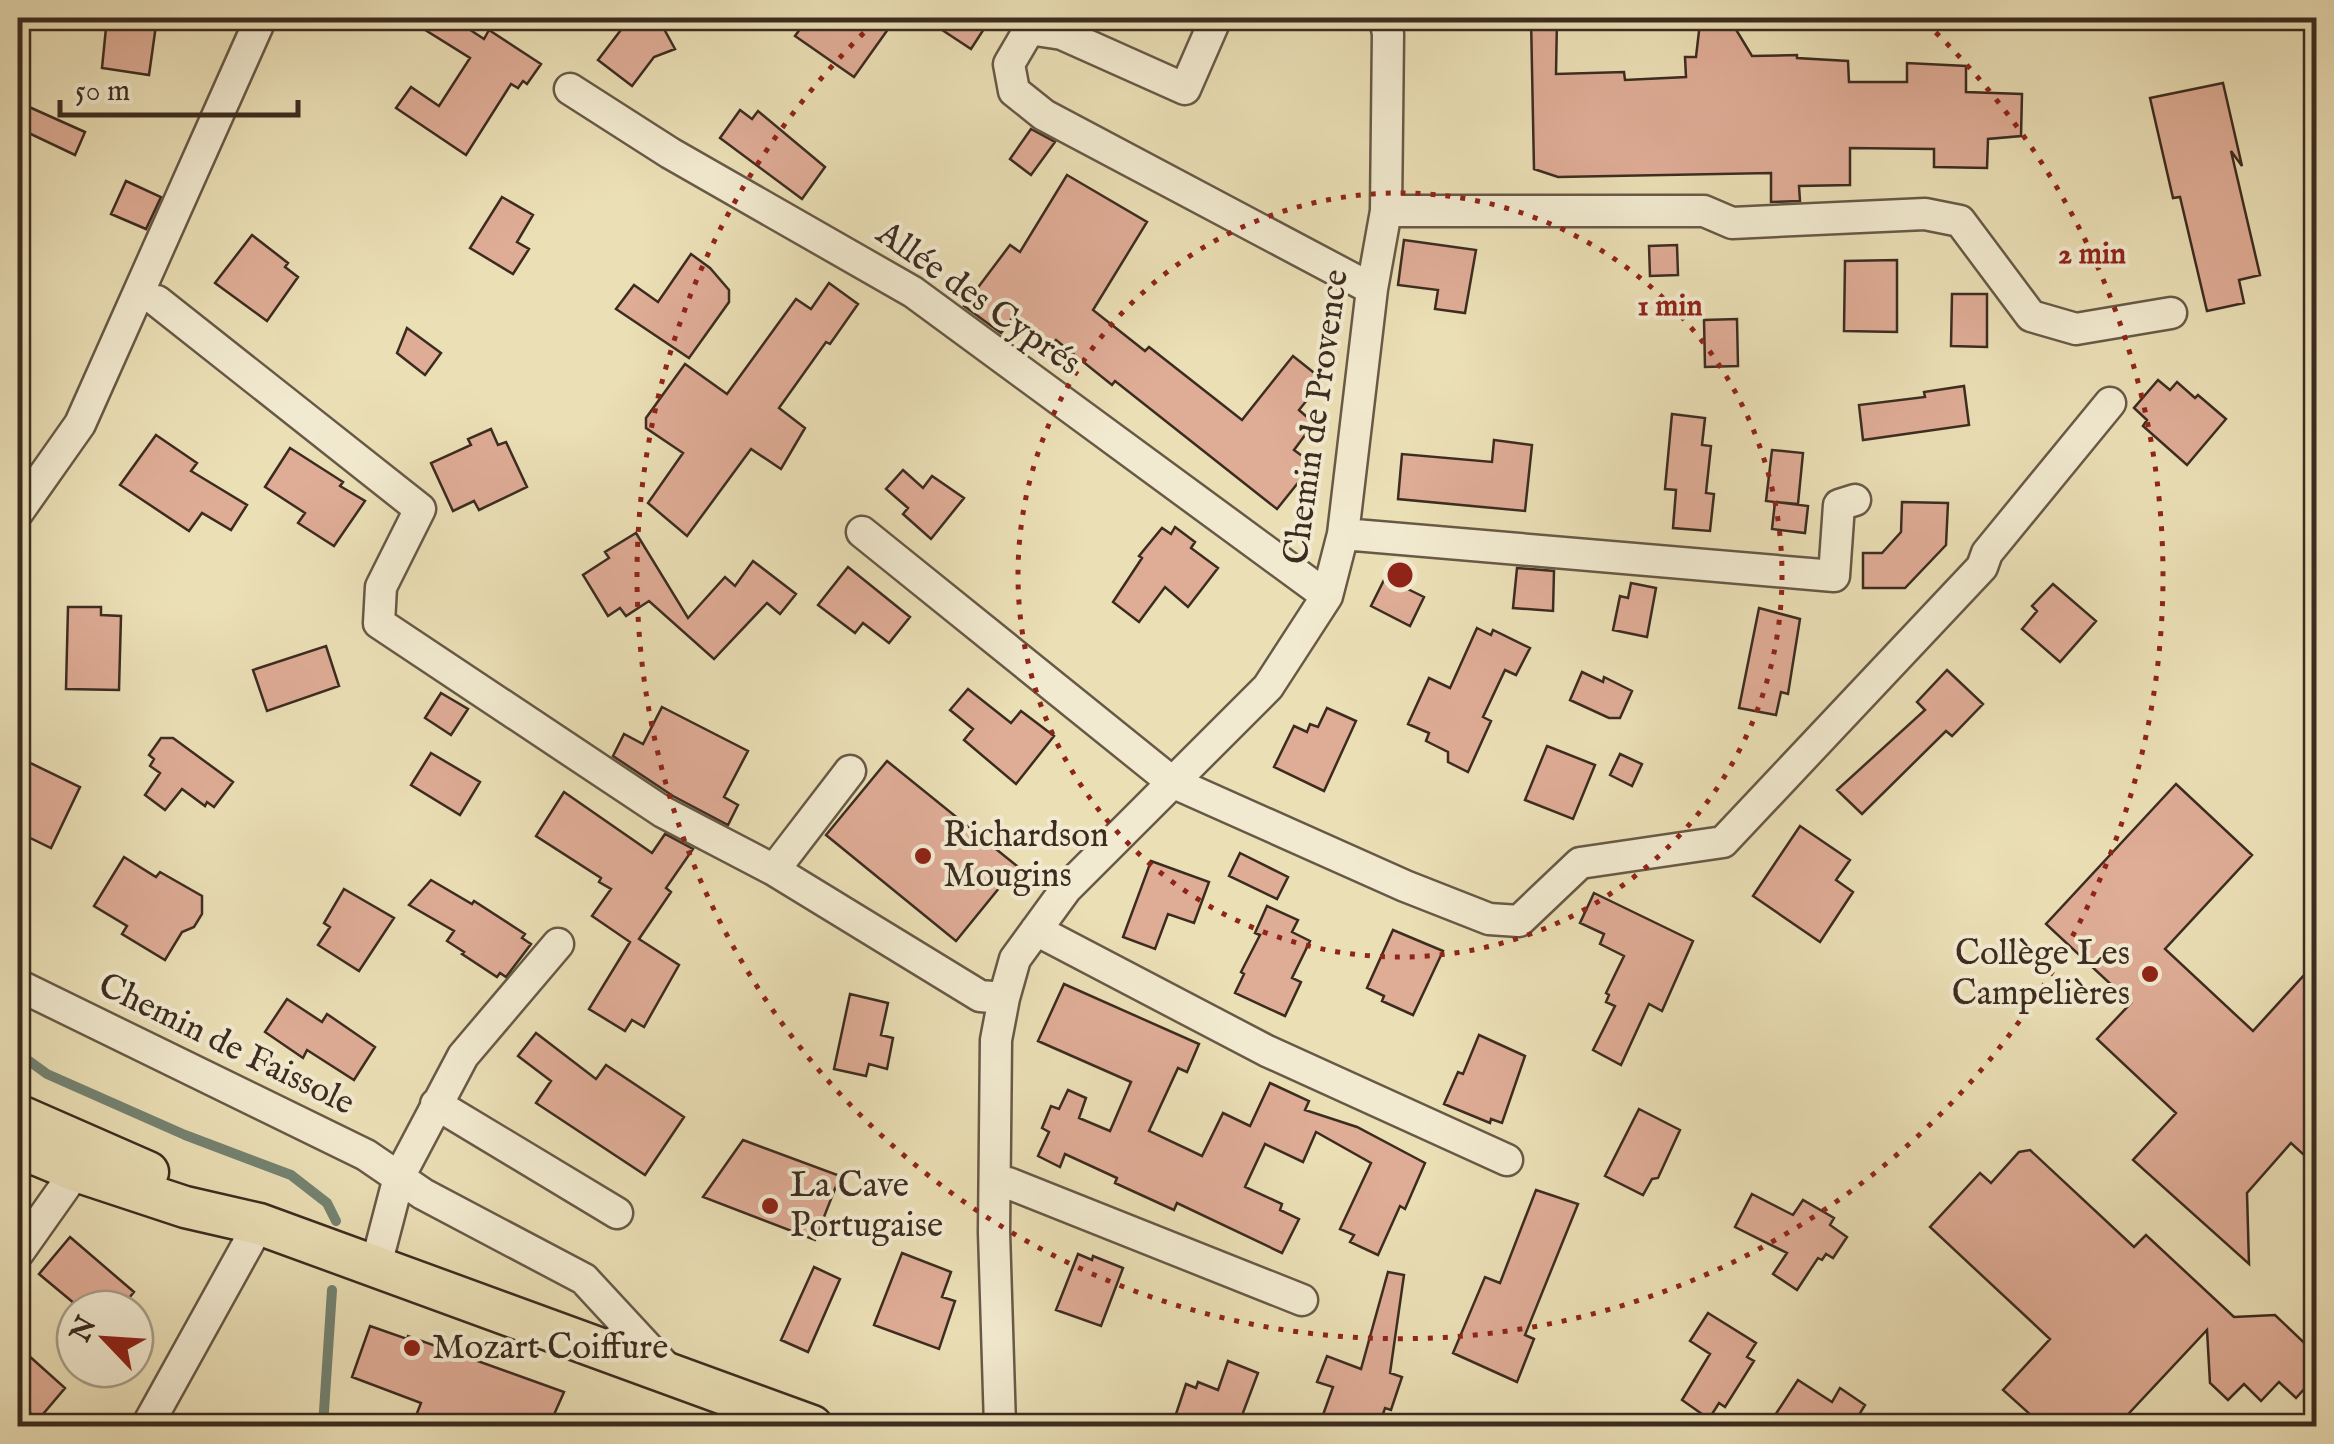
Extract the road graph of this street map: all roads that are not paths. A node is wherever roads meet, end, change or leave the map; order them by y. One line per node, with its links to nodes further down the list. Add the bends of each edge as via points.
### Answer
1 (262, 18): 12 (street, via 80,424)
2 (1216, 18): 4 (street, via 1185,89)
3 (1385, 18): 6 (street, Chemin de Provence)
4 (1032, 23): 7 (street, via 1010,64 1014,91 1044,114)
5 (570, 89): 15 (street, Allée des Cyprés, via 670,154 913,292)
6 (1386, 210): 7 (street, Chemin de Provence); 9 (street, via 1704,211 1732,223 1925,214 1960,222 2032,316 2076,329)
7 (1372, 289): 14 (street, Chemin de Provence)
8 (157, 301): 18 (street, via 420,510 381,587 379,623 663,812)
9 (2170, 313)
10 (2110, 403): 17 (street, via 1982,568 1724,842 1580,864 1519,921 1489,919)
11 (1855, 500): 14 (street, via 1839,505 1834,576)
12 (18, 512)
13 (862, 532): 17 (street)
14 (1343, 534): 15 (street, Chemin de Provence)
15 (1328, 596): 17 (street, Chemin de Provence, via 1268,687)
16 (850, 771): 18 (street)
17 (1172, 782): 19 (street, Chemin de Provence, via 1066,888)
18 (774, 870): 22 (street, via 980,996)
19 (1036, 930): 22 (street, Chemin de Provence, via 1015,959); 27 (street, via 1267,1051)
20 (558, 944): 23 (street, via 462,1056)
21 (18, 985): 28 (street, Chemin de Faissole)
22 (1004, 998): 29 (street, Chemin de Provence, via 996,1040)
23 (436, 1104): 28 (street); 30 (street)
24 (18, 1115): 26 (main road)
25 (18, 1148): 26 (main road)
26 (82, 1158): 31 (main road); 32 (street)
27 (1507, 1160)
28 (399, 1177): 33 (street); 35 (street, Chemin de Faissole, via 584,1279)
29 (995, 1184): 34 (street, via 1008,1183); 39 (street, Chemin de Provence)
30 (618, 1213)
31 (250, 1221): 33 (main road); 37 (street)
32 (18, 1253)
33 (376, 1265): 35 (main road)
34 (1302, 1300)
35 (675, 1378): 36 (main road)
36 (756, 1417): 38 (main road)
37 (147, 1426)
38 (812, 1426)
39 (1000, 1426)

